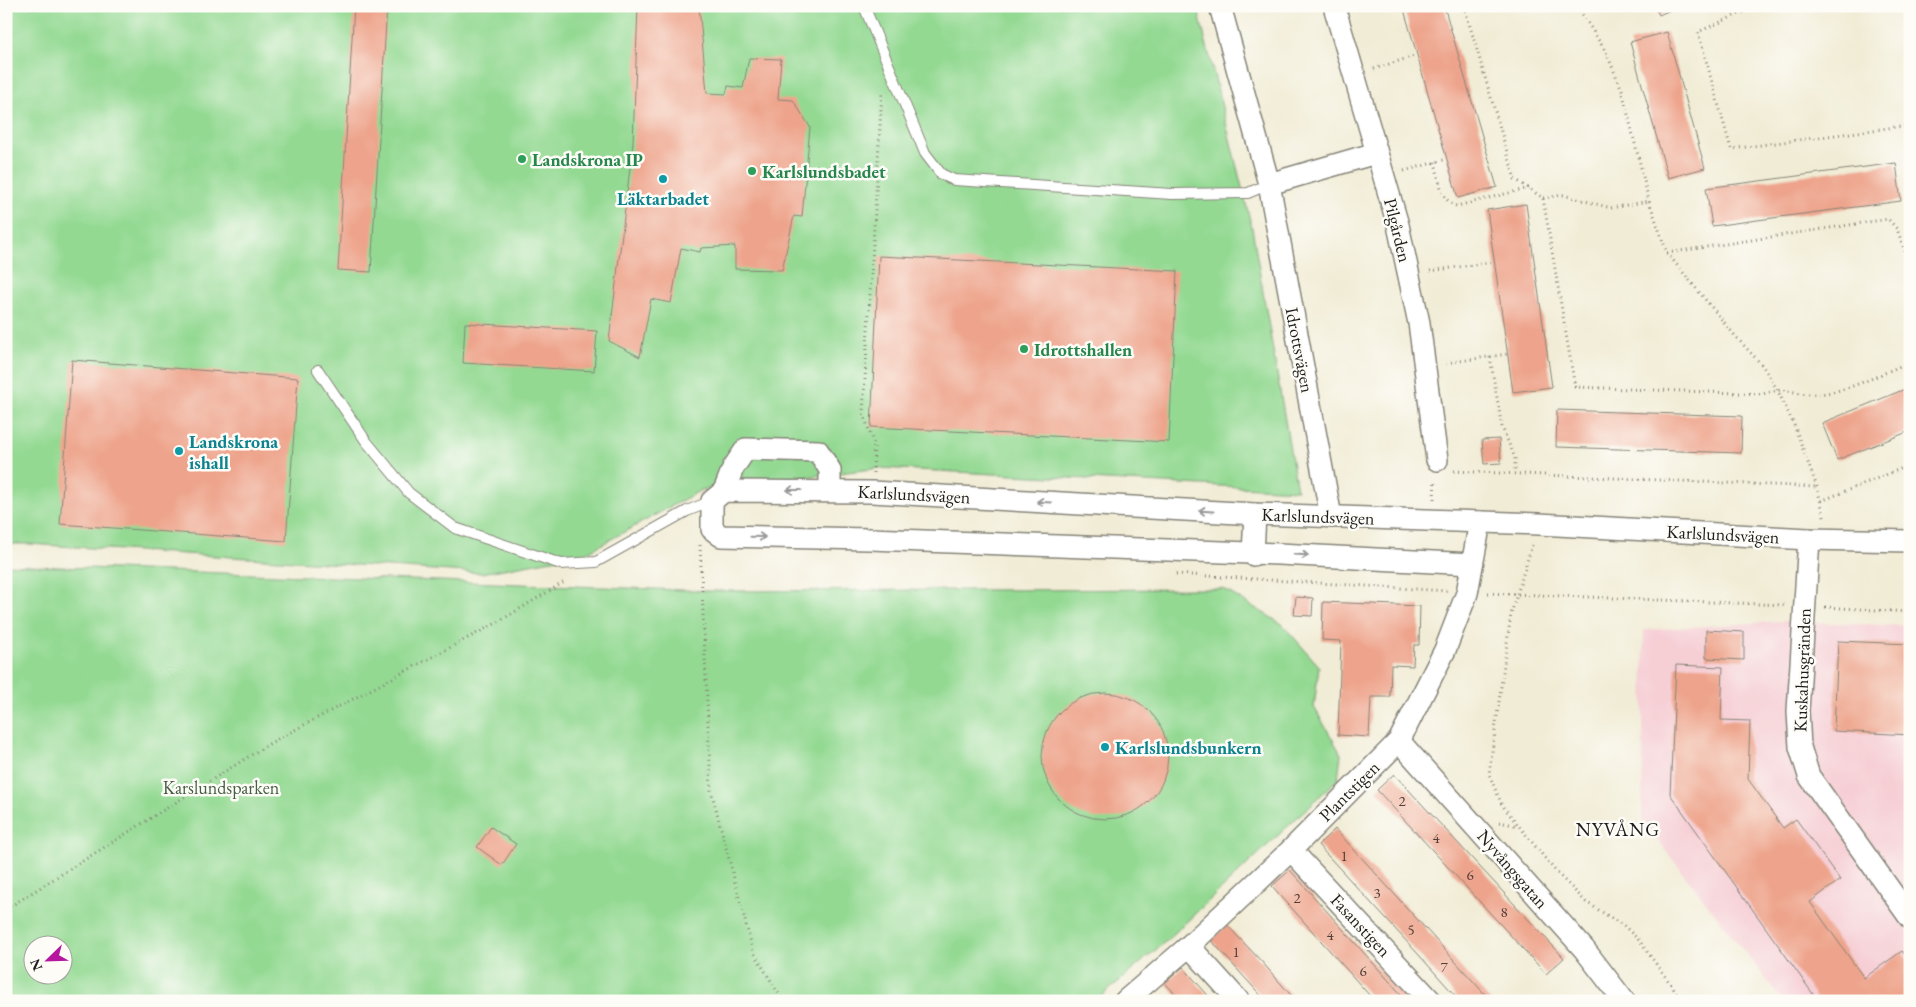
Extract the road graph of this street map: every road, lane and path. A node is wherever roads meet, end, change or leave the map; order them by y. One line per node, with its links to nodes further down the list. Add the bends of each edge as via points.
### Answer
1 (864, 6): 15 (lane, via 925,153 941,174 954,180 1172,194 1248,193)
2 (1220, 6): 15 (street, Idrottsvägen)
3 (1334, 6): 8 (street, Pilgården)
4 (1464, 6): 16 (path, via 1515,178)
5 (1577, 6): 18 (path, via 1606,52 1622,90)
6 (1757, 6): 10 (path, via 1698,32 1731,149)
7 (1417, 55): 8 (path)
8 (1354, 74): 11 (street, Pilgården)
9 (882, 86): 32 (path, via 863,413 874,444)
10 (1910, 125)
11 (1376, 153): 14 (street, Pilgården); 15 (street)
12 (1447, 159): 13 (path)
13 (1435, 162): 14 (path); 16 (path, via 1445,199 1457,206)
14 (1385, 177): 22 (street, Pilgården)
15 (1269, 184): 38 (street, Idrottsvägen)
16 (1529, 188): 17 (path)
17 (1543, 198): 18 (path, via 1563,195 1611,208); 28 (path, via 1575,387 1763,394)
18 (1649, 201): 19 (path)
19 (1667, 253): 21 (path, via 1888,219 1896,229); 28 (path, via 1762,365)
20 (1494, 262): 22 (path)
21 (1910, 266)
22 (1410, 276): 26 (street, Pilgården)
23 (1508, 354): 24 (path)
24 (1490, 357): 26 (path); 31 (path, via 1502,427 1515,458)
25 (1910, 362): 28 (path, via 1845,388 1814,395)
26 (1425, 366): 30 (street, Pilgården)
27 (318, 370): 47 (lane, via 366,441 409,493 455,528 561,564)
28 (1777, 389): 33 (path)
29 (1910, 465): 36 (path)
30 (1444, 466): 31 (path)
31 (1515, 472): 33 (path)
32 (873, 481)
33 (1817, 487): 36 (path)
34 (830, 490): 35 (street, Karlslundsvägen, one-way to 35); 35 (street, via 830,470 818,451 746,449); 37 (street, Karlslundsvägen, one-way to 34)
35 (718, 496): 46 (street, one-way to 46, via 712,529 721,536); 47 (lane)
36 (1821, 501): 41 (path)
37 (1255, 514): 38 (street, Karlslundsvägen); 46 (street)
38 (1331, 517): 39 (street, Karlslundsvägen)
39 (1480, 522): 40 (street, Karlslundsvägen); 48 (street, Plantstigen)
40 (1539, 524): 41 (street, Karlslundsvägen); 51 (path)
41 (1818, 539): 42 (street, Karlslundsvägen); 52 (street, Kuskahusgränden)
42 (1910, 541)
43 (700, 544): 44 (path)
44 (700, 551): 45 (path); 59 (path, via 712,790 752,951)
45 (709, 551)
46 (1252, 555): 48 (street, one-way to 48)
47 (596, 562): 56 (path, via 498,622 272,742)
48 (1472, 564): 50 (street, Plantstigen)
49 (1168, 573): 50 (path)
50 (1467, 593): 51 (path); 54 (street, Plantstigen, via 1445,650)
51 (1517, 594): 52 (path); 64 (path, via 1511,614 1489,774 1502,804 1558,873 1586,902 1638,939)
52 (1803, 606): 53 (path); 57 (street, Kuskahusgränden, via 1798,711 1800,747 1809,776)
53 (1910, 612)
54 (1399, 741): 55 (street, Plantstigen); 63 (street, Nyvångsgatan, via 1584,949)
55 (1290, 850): 58 (street, Plantstigen); 62 (street, Fasanstigen)
56 (6, 909)
57 (1910, 918)
58 (1189, 946): 60 (street, Plantstigen); 61 (street)
59 (783, 1001)
60 (1125, 1001)
61 (1239, 1001)
62 (1431, 1001)
63 (1624, 1001)
64 (1683, 1001)

